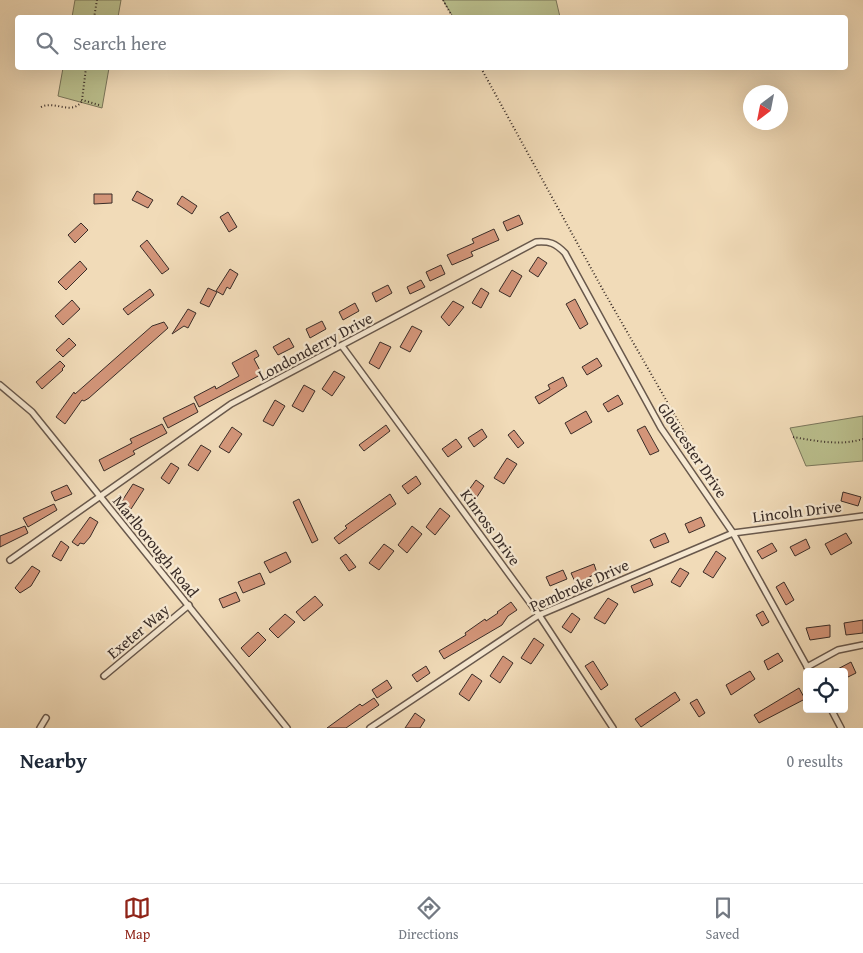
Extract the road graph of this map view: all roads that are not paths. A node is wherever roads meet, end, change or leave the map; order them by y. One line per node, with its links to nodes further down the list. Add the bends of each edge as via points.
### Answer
1 (554, 243): 2 (lane, Londonderry Drive, via 536,242); 6 (lane, Gloucester Drive, via 565,253 661,428)
2 (342, 346): 4 (lane, Londonderry Drive, via 231,404); 9 (lane, Kinross Drive)
3 (0, 385): 4 (lane, Marlborough Road, via 32,412)
4 (98, 496): 7 (lane, Londonderry Drive); 8 (lane, Marlborough Road)
5 (863, 516): 6 (lane, Lincoln Drive)
6 (733, 533): 9 (lane, Pembroke Drive); 11 (lane, Gloucester Drive)
7 (10, 560)
8 (188, 605): 13 (lane, Exeter Way); 17 (lane, Marlborough Road)
9 (539, 615): 18 (lane, Pembroke Drive); 19 (lane, Kinross Drive)
10 (863, 645): 12 (lane, via 838,650)
11 (808, 668)
12 (811, 668)
13 (104, 676)
14 (833, 713): 20 (lane)
15 (46, 718): 16 (lane)
16 (40, 728)
17 (287, 728)
18 (370, 728)
19 (613, 728)
20 (841, 728)

